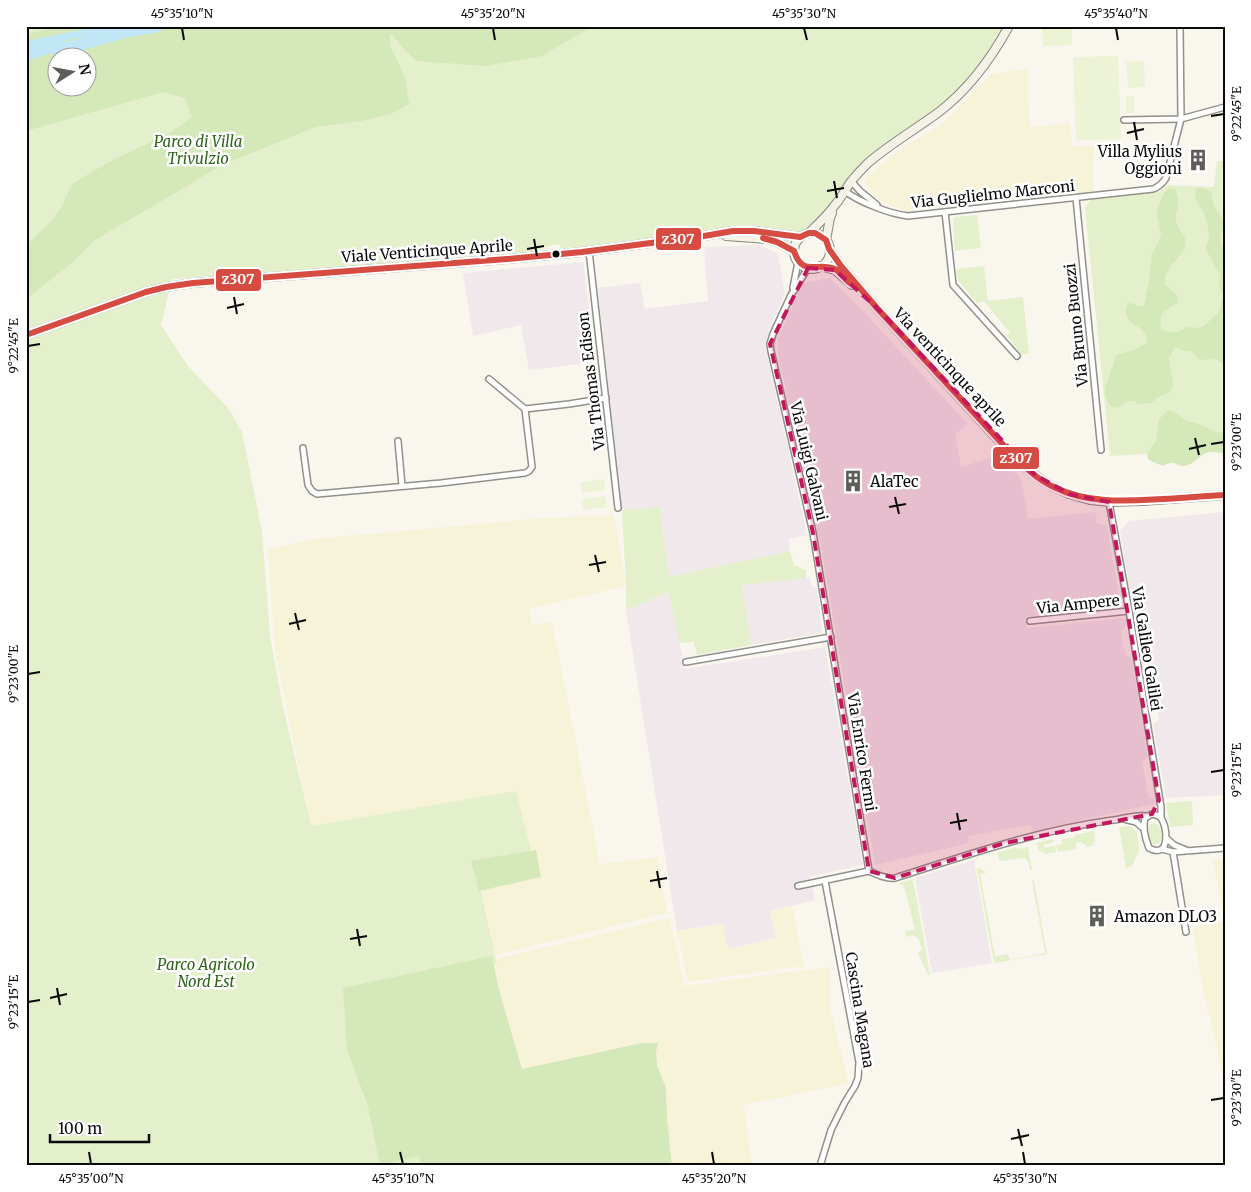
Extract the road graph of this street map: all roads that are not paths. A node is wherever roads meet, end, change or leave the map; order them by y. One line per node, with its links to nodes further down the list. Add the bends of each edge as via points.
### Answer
1 (1009, 26): 6 (street, via 983,69 958,96 872,160)
2 (1180, 26): 4 (street, Via Guglielmo Marconi)
3 (1225, 107): 4 (street)
4 (1181, 119): 5 (street); 8 (street, Via Guglielmo Marconi, via 1166,178 1159,187)
5 (1124, 120)
6 (851, 181): 7 (street); 10 (street, Via Guglielmo Marconi)
7 (845, 191): 9 (street); 10 (street, Via Guglielmo Marconi, via 860,201)
8 (1076, 198): 11 (street, Via Guglielmo Marconi); 31 (street, Via Bruno Buozzi)
9 (836, 204): 12 (street); 15 (street)
10 (881, 208): 11 (street, Via Guglielmo Marconi, via 908,216)
11 (945, 212): 25 (street, via 953,285)
12 (809, 233): 14 (street); 15 (street, via 818,234)
13 (704, 236): 14 (street, Viale Venticinque Aprile, via 747,230); 17 (street, Viale Venticinque Aprile); 18 (street, Viale Venticinque Aprile, via 758,238 777,242)
14 (800, 237): 18 (street)
15 (826, 240): 16 (street)
16 (829, 250): 20 (street, via 827,259); 23 (street, Via venticinque aprile)
17 (589, 251): 24 (street, Viale Venticinque Aprile, via 193,283 160,288); 27 (street, Via Thomas Edison)
18 (794, 251): 19 (street)
19 (798, 262): 21 (street); 22 (street, Via Luigi Galvani)
20 (820, 266): 21 (street); 23 (street, Via venticinque aprile, via 835,270)
21 (808, 268): 22 (street, Via Luigi Galvani)
22 (791, 295): 38 (street, Via Luigi Galvani, via 771,339 771,351 813,533)
23 (877, 308): 34 (street, Via venticinque aprile, via 1005,447 1034,474 1069,494)
24 (26, 335)
25 (1017, 356)
26 (489, 379): 28 (street)
27 (606, 398): 28 (street); 35 (street, Via Thomas Edison)
28 (525, 409): 32 (street, via 532,467 526,473)
29 (398, 441): 32 (street)
30 (303, 448): 32 (street, via 308,486 317,494)
31 (1101, 450)
32 (402, 486)
33 (1225, 495): 34 (street, Via venticinque aprile)
34 (1109, 502): 36 (street, Via Galileo Galilei)
35 (618, 508)
36 (1129, 611): 37 (street, Via Ampere); 40 (street, Via Galileo Galilei)
37 (1030, 621)
38 (831, 637): 39 (street); 50 (street, Via Enrico Fermi)
39 (686, 662)
40 (1160, 800): 41 (street); 42 (street, Via Galileo Galilei)
41 (1150, 815): 42 (street); 43 (street); 44 (street, via 1144,820)
42 (1161, 817): 45 (street, Via Galileo Galilei)
43 (1123, 819): 44 (street); 50 (street, via 1005,843 896,878)
44 (1144, 828): 47 (street, via 1149,848)
45 (1166, 838): 47 (street); 48 (street)
46 (1225, 848): 48 (street)
47 (1162, 849): 49 (street)
48 (1186, 850): 49 (street)
49 (1173, 852): 53 (street)
50 (869, 871): 51 (street)
51 (825, 881): 52 (street); 54 (street, Cascina Magana, via 859,1070 855,1086 831,1130)
52 (798, 886)
53 (1186, 932)
54 (820, 1166)

